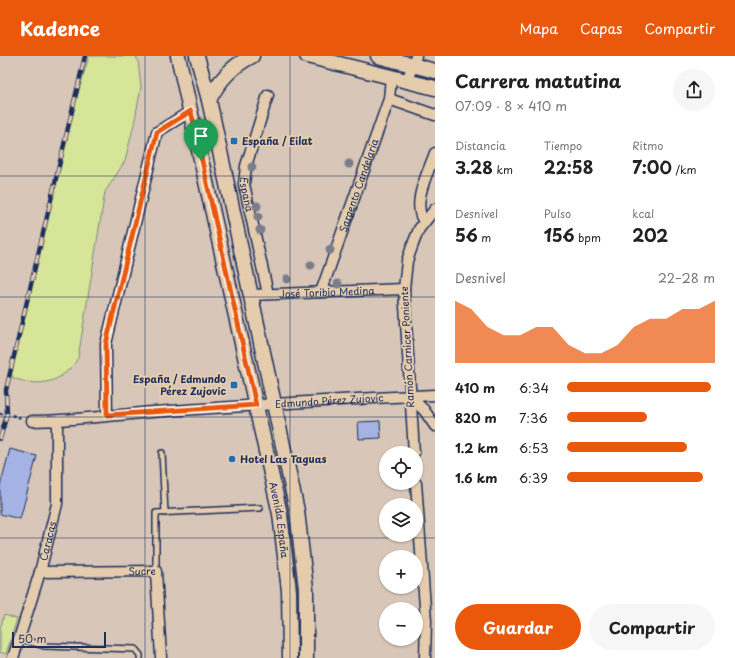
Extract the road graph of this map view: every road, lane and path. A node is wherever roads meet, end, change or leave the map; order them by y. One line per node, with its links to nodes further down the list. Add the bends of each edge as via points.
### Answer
1 (178, 56): 14 (street, Avenida España)
2 (197, 56): 13 (street, Avenida España)
3 (252, 56): 13 (street, via 233,67 222,78)
4 (307, 56): 8 (street)
5 (378, 56): 6 (street)
6 (414, 61): 7 (street); 9 (street)
7 (435, 71)
8 (391, 77): 9 (street); 12 (street, Sargento Candelaria)
9 (407, 82): 10 (street)
10 (435, 88)
11 (268, 95): 22 (street, España, via 246,166 244,184)
12 (389, 99): 15 (street); 20 (street, Sargento Candelaria)
13 (209, 100): 21 (street, Avenida España)
14 (191, 111): 26 (street, Avenida España); 28 (street, via 157,132 106,344)
15 (435, 115)
16 (435, 153): 18 (street, via 419,205)
17 (435, 209): 18 (street, Ramón Carnicer Poniente)
18 (424, 222): 19 (street, Ramón Carnicer Poniente, via 407,261)
19 (404, 289): 20 (street, José Toribio Medina); 24 (street, Ramón Carnicer Poniente)
20 (321, 292): 22 (street, José Toribio Medina)
21 (251, 294): 22 (street, José Toribio Medina); 25 (street, Avenida España)
22 (268, 294)
23 (435, 395): 24 (street, Edmundo Pérez Zujovic)
24 (409, 396): 25 (street, Edmundo Pérez Zujovic); 31 (street, via 424,410); 32 (street, Ramón Carnicer Poniente)
25 (273, 404): 26 (street, Edmundo Pérez Zujovic); 45 (street, Avenida España, via 289,467 299,523 306,595)
26 (256, 405): 28 (street, Edmundo Pérez Zujovic); 44 (street, Avenida España, via 283,534 289,591)
27 (0, 414): 29 (path)
28 (107, 415): 30 (street, Edmundo Pérez Zujovic)
29 (32, 421): 30 (street, Edmundo Pérez Zujovic)
30 (57, 421): 38 (street, Caracas, via 57,504)
31 (435, 426)
32 (413, 446)
33 (162, 453): 36 (lane)
34 (417, 490): 40 (street, via 426,620)
35 (260, 508): 36 (lane)
36 (165, 513): 37 (lane, via 156,513)
37 (156, 571): 38 (street, Sucre); 43 (street, Sucre)
38 (40, 572): 39 (street, Caracas)
39 (19, 638): 41 (street, Caracas); 42 (lane, via 44,646 135,649)
40 (432, 643): 46 (street)
41 (13, 658)
42 (140, 658)
43 (161, 658)
44 (290, 658)
45 (306, 658)
46 (425, 658)

